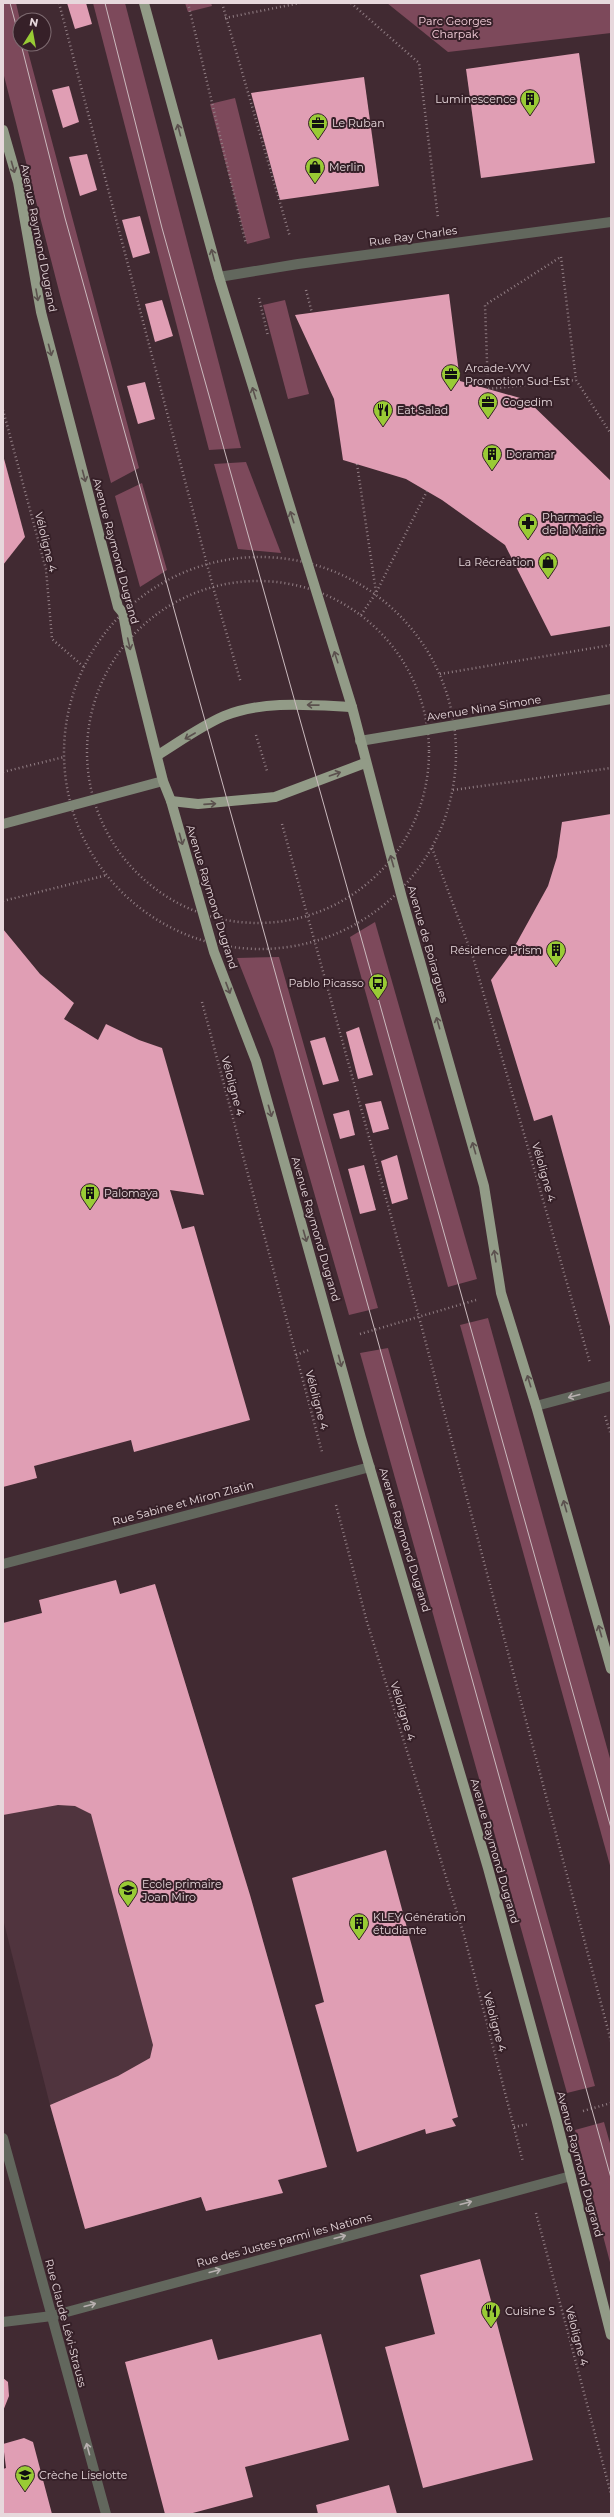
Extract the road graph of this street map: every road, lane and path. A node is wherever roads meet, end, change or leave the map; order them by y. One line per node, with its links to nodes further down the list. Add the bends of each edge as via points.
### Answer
1 (59, 3): 21 (path)
2 (144, 3): 13 (main road, one-way to 2)
3 (222, 3): 6 (path)
4 (300, 3): 6 (path)
5 (351, 3): 10 (path, via 419,63)
6 (226, 18): 12 (path)
7 (3, 130): 25 (main road, Avenue Raymond Dugrand, one-way to 25, via 18,182 40,312 118,607)
8 (611, 222): 9 (street, Rue Ray Charles)
9 (558, 230): 10 (street, Rue Ray Charles); 11 (path)
10 (442, 244): 12 (street, Rue Ray Charles)
11 (561, 256): 15 (path); 15 (path, via 485,304 488,389)
12 (298, 264): 13 (street, Rue Ray Charles); 14 (path)
13 (219, 277): 20 (main road, one-way to 13)
14 (312, 313)
15 (576, 380): 17 (path)
16 (3, 410): 29 (path, Véloligne 4, via 46,568 52,639)
17 (611, 434)
18 (357, 464): 24 (path)
19 (427, 491): 24 (path)
20 (307, 563): 21 (path, via 282,558 255,557); 23 (main road); 24 (path, via 338,573)
21 (207, 564): 22 (path); 25 (path, via 161,584)
22 (213, 587): 23 (path, via 262,581); 27 (path, via 177,601 152,617); 33 (path)
23 (315, 591): 26 (path); 32 (main road, one-way to 23)
24 (376, 593): 26 (path); 30 (path, via 412,628)
25 (123, 613): 27 (main road, Avenue Raymond Dugrand); 29 (path, via 108,629)
26 (361, 615): 35 (path, via 398,652 417,686)
27 (128, 641): 37 (main road, Avenue Raymond Dugrand, one-way to 37); 45 (path, via 105,676 90,716 87,758)
28 (611, 645): 30 (path)
29 (84, 666): 38 (path, via 68,711)
30 (440, 674): 34 (path)
31 (611, 699): 34 (street, Avenue Nina Simone)
32 (352, 708): 33 (main road, one-way to 33, via 311,705 273,706); 36 (main road, Avenue de Boirargues)
33 (249, 710): 37 (main road, one-way to 37, via 224,716); 44 (path)
34 (455, 725): 35 (street, Avenue Nina Simone); 43 (path, via 456,766)
35 (429, 729): 36 (street, Avenue Nina Simone); 50 (path, via 429,772 417,819)
36 (360, 741): 39 (main road, Avenue de Boirargues)
37 (158, 755): 42 (main road, Avenue Raymond Dugrand)
38 (64, 757): 41 (path); 47 (path)
39 (365, 763): 44 (main road, one-way to 39); 50 (main road, Avenue de Boirargues)
40 (611, 768): 43 (path)
41 (3, 772)
42 (163, 781): 45 (street); 46 (main road, Avenue Raymond Dugrand)
43 (453, 790): 49 (path, via 445,820)
44 (275, 797): 46 (main road, one-way to 44, via 198,804); 55 (path)
45 (94, 800): 47 (street); 54 (path, via 110,838 135,871 167,897)
46 (171, 801): 54 (main road, Avenue Raymond Dugrand, one-way to 54)
47 (72, 806): 48 (street); 51 (path, via 86,843)
48 (3, 824)
49 (432, 848): 52 (path); 66 (path, Véloligne 4, via 473,957)
50 (392, 860): 52 (main road, Avenue de Boirargues, one-way to 50); 55 (path, via 368,885 339,904)
51 (107, 875): 53 (path); 56 (path, via 123,893 142,908)
52 (400, 890): 58 (path, via 362,921); 61 (main road, Avenue de Boirargues, one-way to 52, via 484,1186)
53 (3, 901)
54 (202, 914): 55 (path, via 256,923); 59 (main road, Avenue Raymond Dugrand)
55 (307, 916): 58 (path)
56 (183, 933): 57 (path); 59 (path)
57 (185, 940)
58 (316, 940): 59 (path, via 262,949); 62 (path)
59 (211, 942): 63 (main road, Avenue Raymond Dugrand, one-way to 63, via 256,1061)
60 (201, 1000): 64 (path, Véloligne 4)
61 (501, 1293): 62 (path); 67 (main road, one-way to 61)
62 (419, 1317): 63 (path); 73 (path)
63 (335, 1341): 64 (path); 69 (main road, Avenue Raymond Dugrand, one-way to 69)
64 (296, 1355): 70 (path, Véloligne 4)
65 (611, 1386): 66 (street)
66 (598, 1390): 67 (street, one-way to 67); 68 (path, Véloligne 4)
67 (536, 1406): 72 (main road, one-way to 67)
68 (611, 1435)
69 (370, 1467): 70 (street, Rue Sabine et Miron Zlatin); 75 (main road, Avenue Raymond Dugrand, via 488,1868)
70 (329, 1478): 71 (street, Rue Sabine et Miron Zlatin); 76 (path, Véloligne 4, via 367,1622 464,1935)
71 (3, 1564)
72 (611, 1669)
73 (611, 2041)
74 (3, 2138): 77 (street, Rue Claude Lévi-Strauss)
75 (571, 2176): 76 (street, Rue des Justes parmi les Nations); 79 (main road, Avenue Raymond Dugrand)
76 (529, 2186): 77 (street, Rue des Justes parmi les Nations, one-way to 76); 80 (path, Véloligne 4)
77 (52, 2316): 78 (street, Rue des Justes parmi les Nations); 81 (street, Rue Claude Lévi-Strauss, one-way to 77)
78 (3, 2322)
79 (611, 2335)
80 (611, 2494)
81 (106, 2514)

